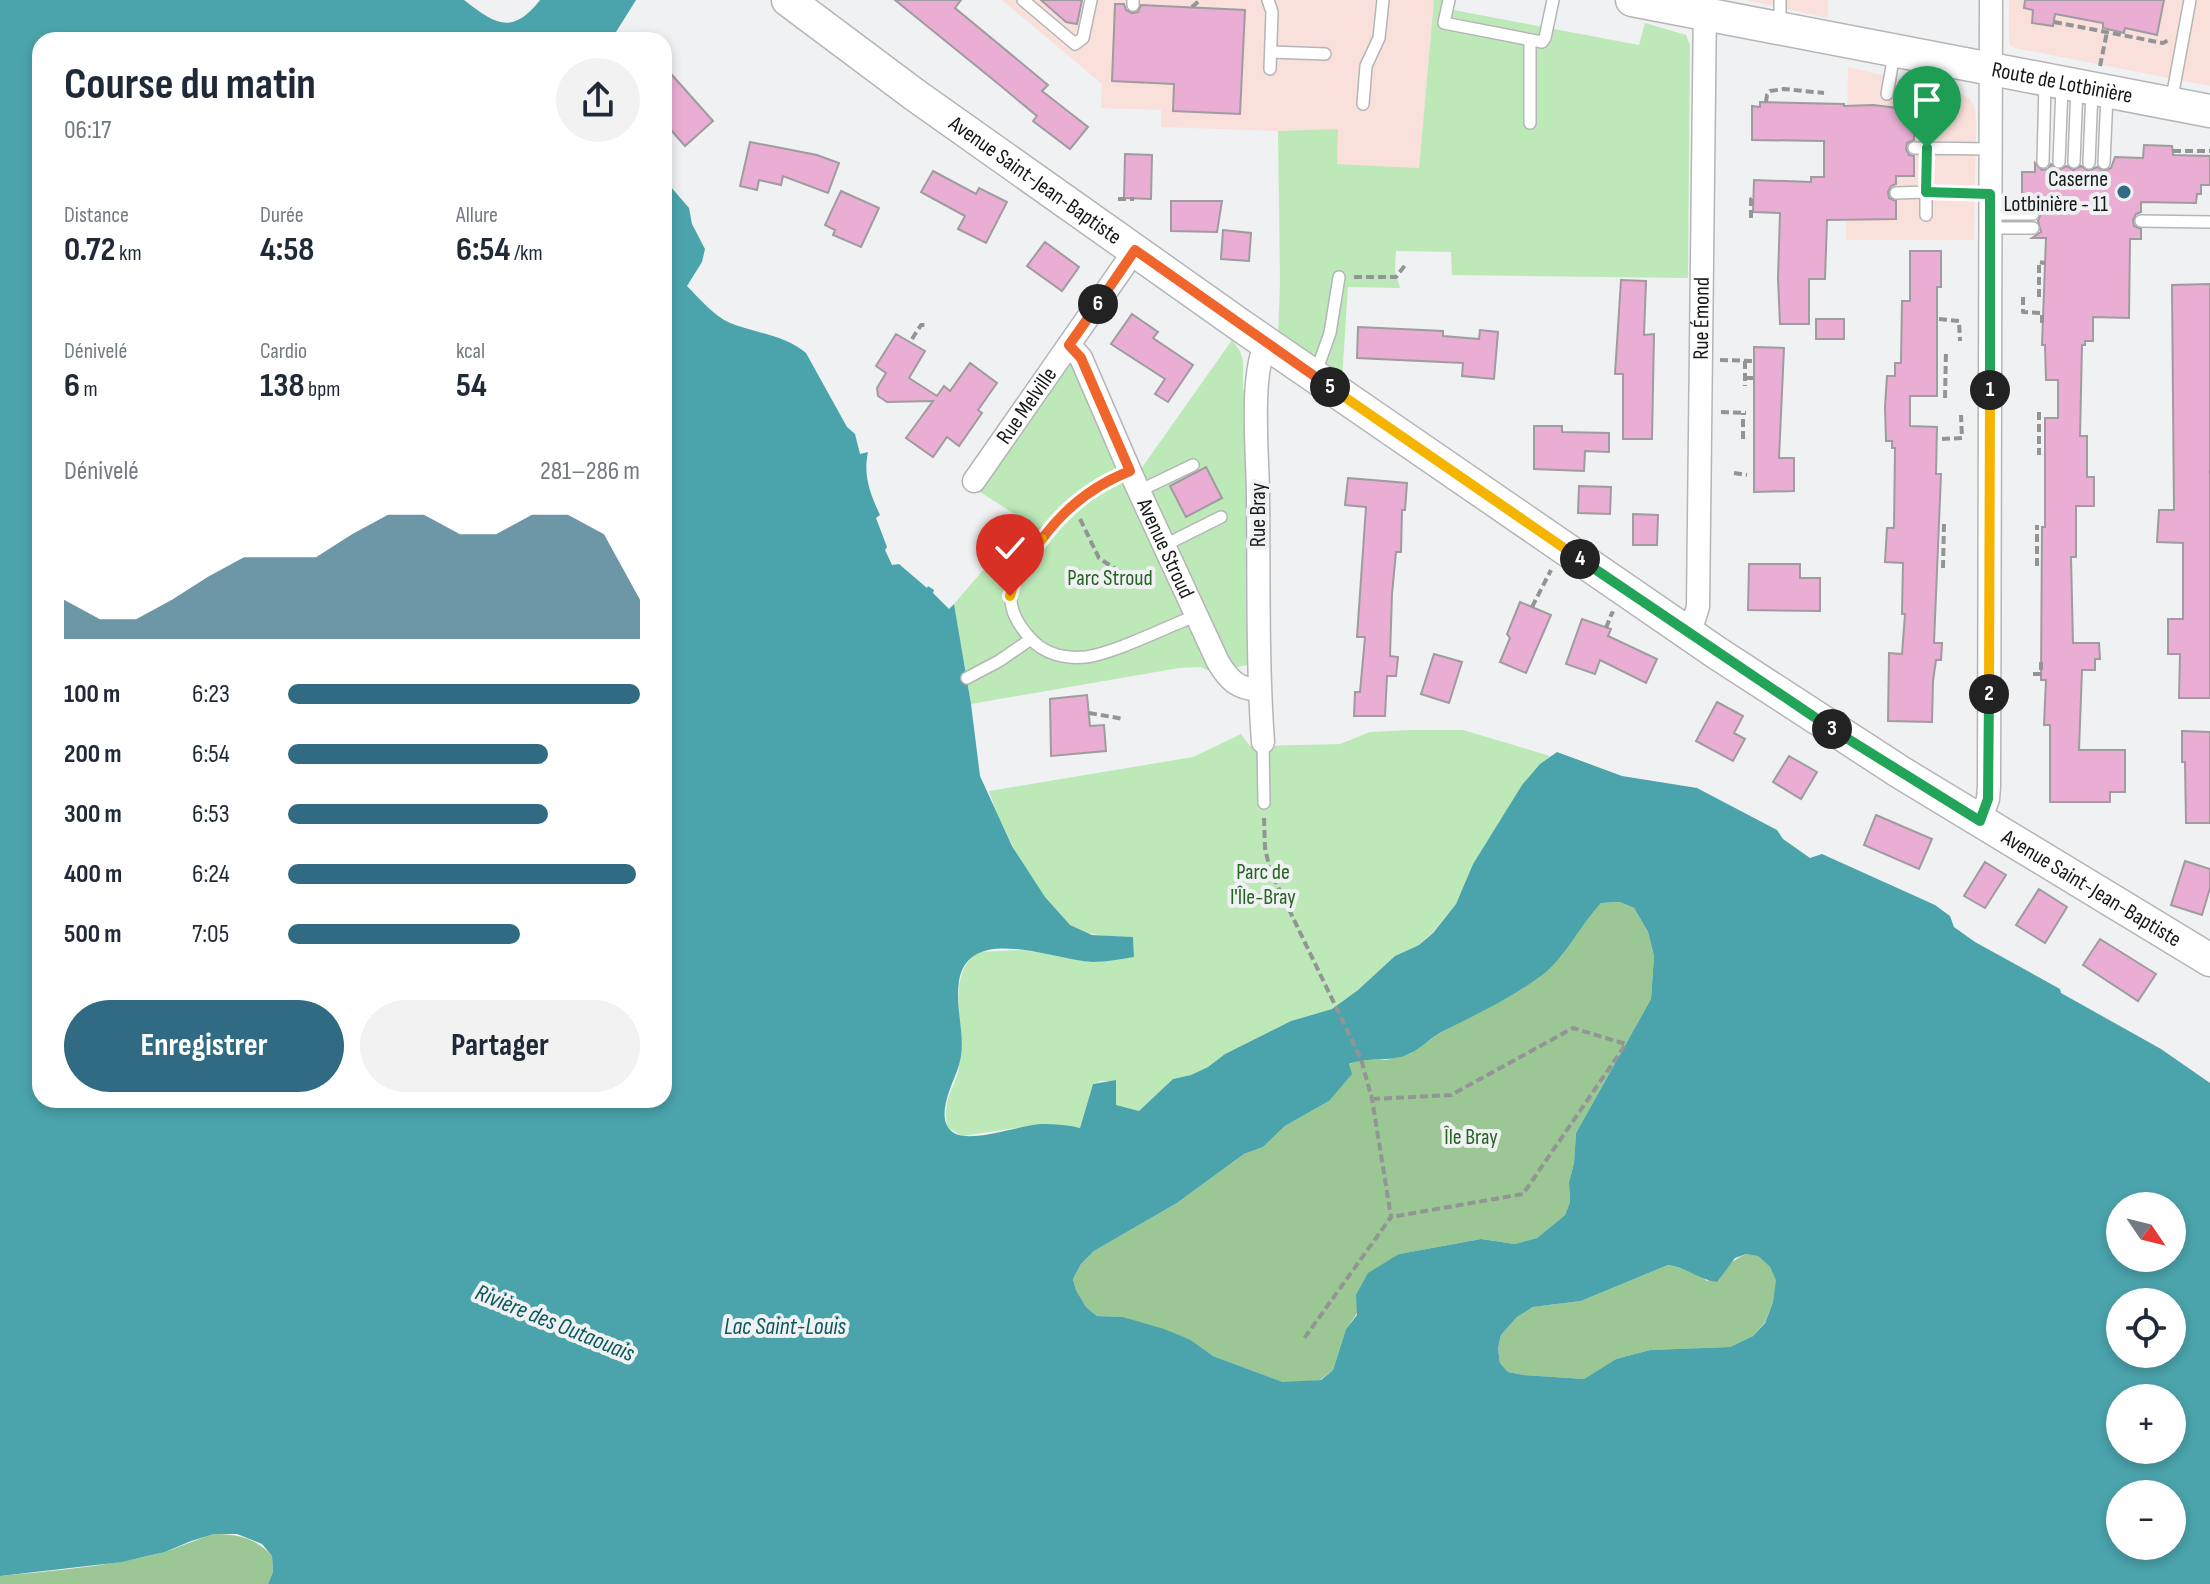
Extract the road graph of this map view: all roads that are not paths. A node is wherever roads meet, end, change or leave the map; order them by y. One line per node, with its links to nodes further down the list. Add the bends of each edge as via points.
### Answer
1 (788, 0): 41 (street, Avenue Saint-Jean-Baptiste)
2 (1023, 0): 3 (lane, via 1075,44 1083,38)
3 (1091, 0)
4 (1268, 0): 15 (lane)
5 (1383, 0): 23 (lane, via 1379,38 1366,66)
6 (1449, 0): 13 (lane, via 1444,23)
7 (1553, 0): 13 (lane, via 1545,38)
8 (1991, 0): 19 (street)
9 (2190, 0): 22 (lane)
10 (1644, 1): 11 (street, Route de Lotbinière)
11 (1705, 7): 12 (street, Route de Lotbinière); 52 (street, Rue Émond, via 1698,607)
12 (1780, 14): 14 (street, Route de Lotbinière)
13 (1530, 41): 25 (lane)
14 (1895, 50): 17 (street, Route de Lotbinière); 21 (lane)
15 (1271, 52): 16 (lane); 18 (lane)
16 (1325, 54)
17 (1932, 57): 19 (street, Route de Lotbinière); 26 (lane)
18 (1270, 69)
19 (1991, 69): 20 (street, Route de Lotbinière); 27 (street)
20 (2081, 82): 22 (street, Route de Lotbinière); 28 (lane); 29 (lane); 30 (lane); 31 (lane); 32 (lane)
21 (1887, 94)
22 (2171, 103): 24 (street, Route de Lotbinière)
23 (1363, 104)
24 (2210, 111)
25 (1530, 123)
26 (1920, 148): 27 (lane); 33 (lane)
27 (1991, 149): 35 (street)
28 (2043, 162)
29 (2059, 162)
30 (2074, 162)
31 (2089, 163)
32 (2104, 163)
33 (1926, 192): 34 (lane); 35 (lane); 37 (lane)
34 (1896, 193)
35 (1990, 212): 36 (lane); 40 (lane); 58 (street, via 1989,786)
36 (2033, 214)
37 (1926, 215)
38 (2141, 221): 39 (lane)
39 (2210, 222)
40 (2033, 228)
41 (1135, 250): 43 (street, Avenue Saint-Jean-Baptiste); 44 (street, Rue Melville)
42 (1339, 277): 45 (lane, via 1330,333)
43 (1267, 343): 45 (street, Avenue Saint-Jean-Baptiste); 55 (street, Rue Bray, via 1258,374)
44 (1069, 345): 47 (street, Rue Melville); 48 (street, Avenue Stroud, via 1081,358)
45 (1314, 376): 52 (street, Avenue Saint-Jean-Baptiste)
46 (1193, 465): 48 (lane)
47 (974, 481)
48 (1134, 481): 50 (street, Avenue Stroud); 53 (lane, via 1106,481 1073,505 1022,563 1010,596 1013,612)
49 (1221, 517): 50 (lane)
50 (1167, 554): 51 (street, Avenue Stroud)
51 (1195, 616): 53 (lane, via 1086,657 1053,654); 55 (street, Avenue Stroud, via 1232,682)
52 (1689, 635): 58 (street, Avenue Saint-Jean-Baptiste)
53 (1031, 639): 54 (lane)
54 (967, 678)
55 (1259, 689): 56 (street, Rue Bray)
56 (1263, 742): 57 (lane)
57 (1264, 803)
58 (1980, 821): 59 (street, Avenue Saint-Jean-Baptiste)
59 (2210, 960)

